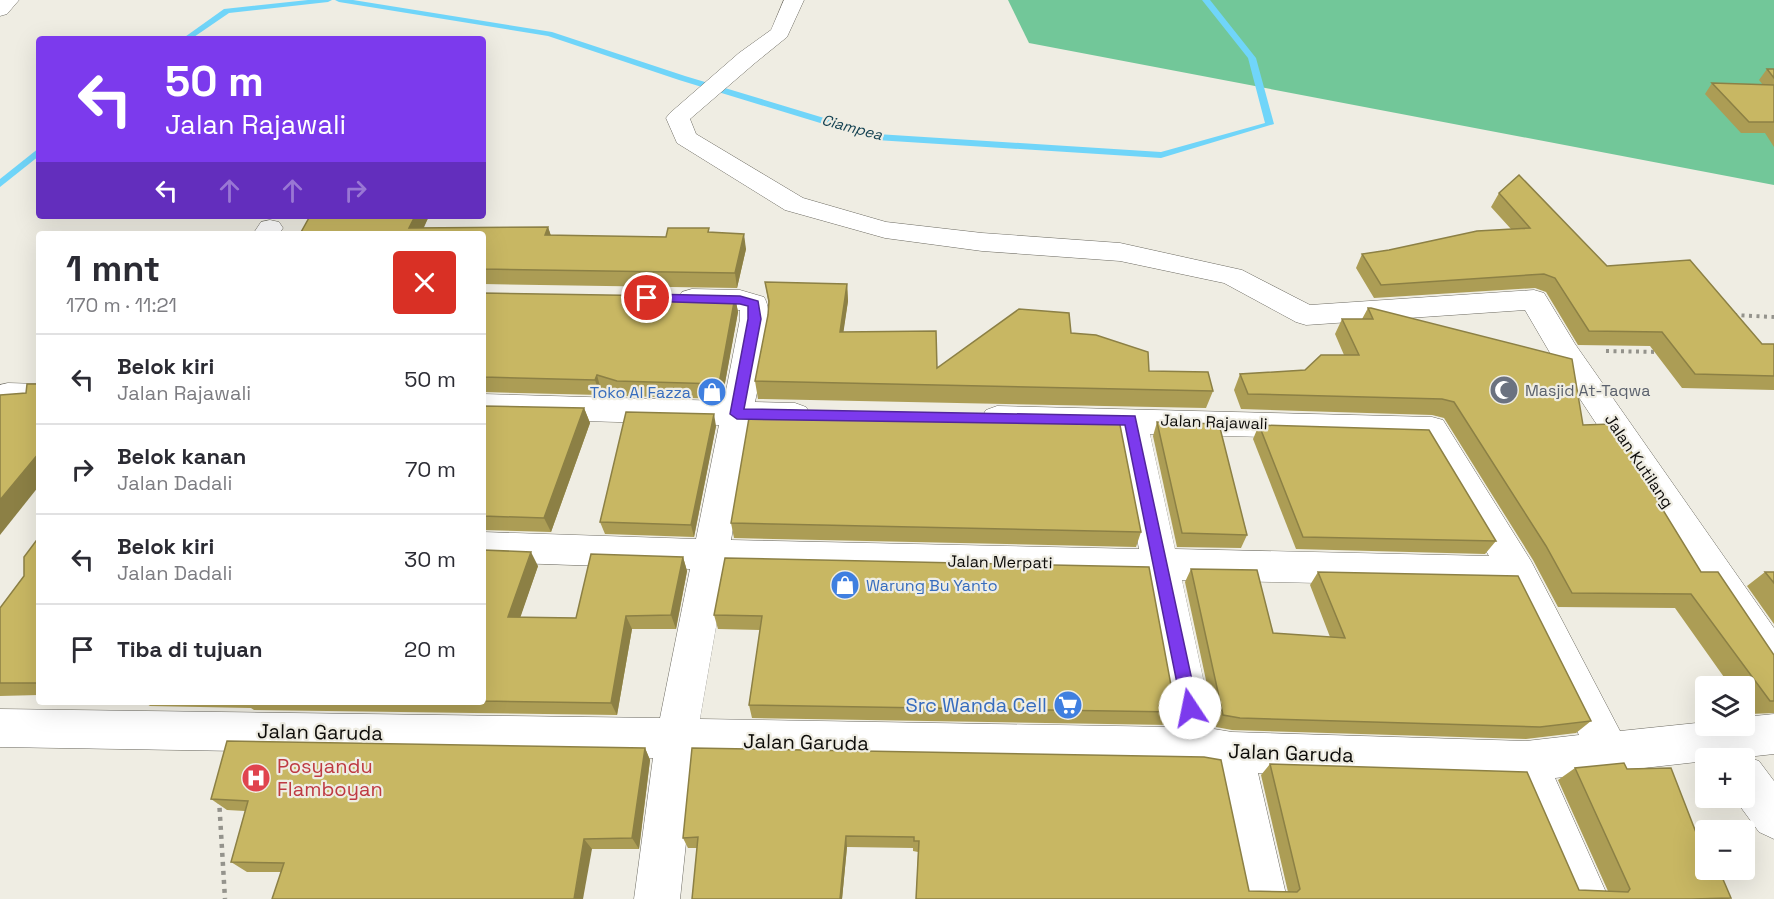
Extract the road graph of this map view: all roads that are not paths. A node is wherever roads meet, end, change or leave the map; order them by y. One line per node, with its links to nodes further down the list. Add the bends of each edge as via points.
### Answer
1 (9, 0): 3 (street)
2 (794, 0): 16 (street, Jalan Kutilang, via 780,33 678,118 686,138 794,204 885,230 1120,252 1232,276 1306,315 1534,300 1564,351)
3 (0, 10)
4 (670, 299): 8 (street, via 740,300 754,304)
5 (36, 395): 6 (street)
6 (0, 397)
7 (486, 406): 8 (street)
8 (737, 414): 9 (street); 13 (street)
9 (820, 415)
10 (964, 417): 11 (street, Jalan Rajawali)
11 (1131, 420): 14 (street); 15 (street, Jalan Rajawali, via 1432,429)
12 (486, 547): 13 (street, Jalan Merpati)
13 (710, 555): 14 (street, Jalan Merpati); 19 (street)
14 (1159, 566): 15 (street, Jalan Merpati); 21 (street, via 1179,649)
15 (1518, 572): 23 (street, Jalan Rajawali)
16 (1774, 660)
17 (0, 728): 19 (street, Jalan Garuda)
18 (1774, 734): 20 (street, Jalan Garuda)
19 (676, 740): 21 (street, Jalan Garuda); 27 (street)
20 (1732, 748)
21 (1215, 749): 24 (street, Jalan Garuda); 28 (street)
22 (1695, 751): 23 (street, Jalan Garuda)
23 (1610, 753): 24 (street, Jalan Garuda)
24 (1526, 761): 29 (street)
25 (1755, 791): 26 (street)
26 (1774, 817)
27 (657, 899)
28 (1264, 899)
29 (1586, 899)

